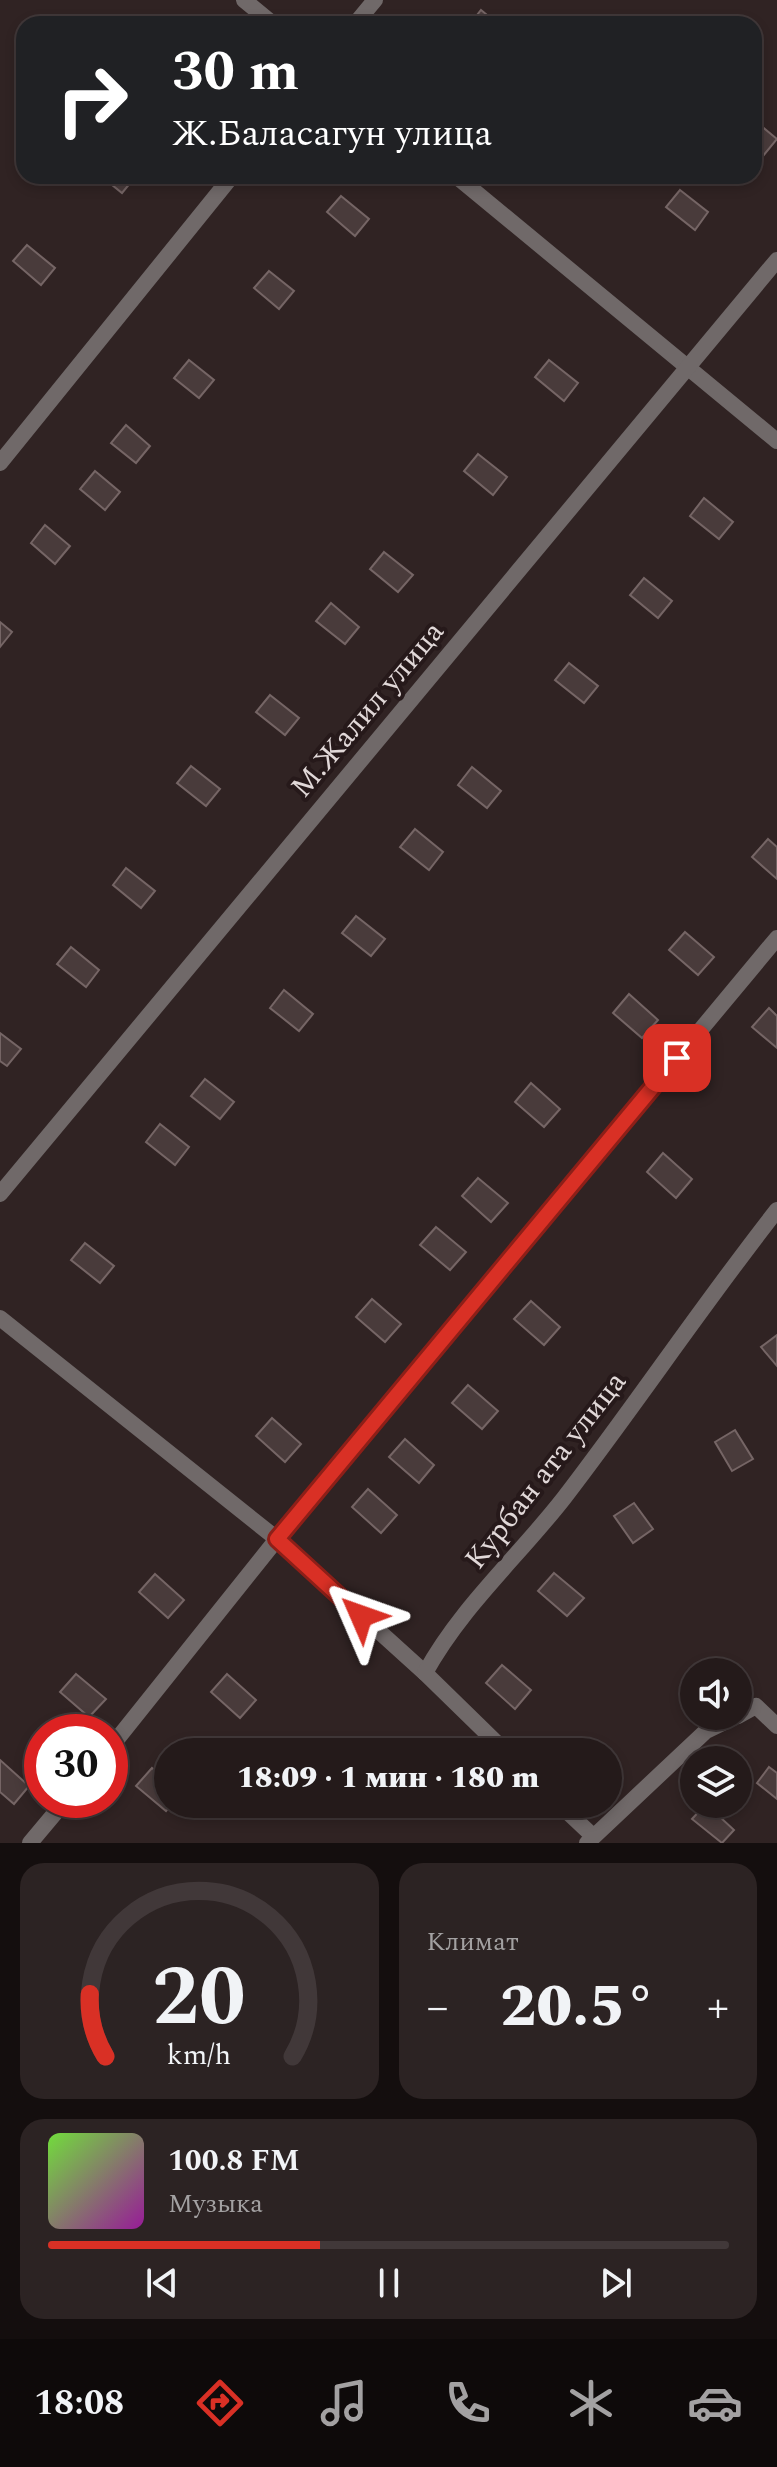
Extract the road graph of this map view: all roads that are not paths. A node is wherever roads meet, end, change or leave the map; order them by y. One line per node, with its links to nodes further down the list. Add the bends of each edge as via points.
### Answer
1 (244, 0): 3 (street)
2 (375, 0): 4 (street)
3 (263, 16)
4 (362, 16)
5 (226, 184): 10 (street)
6 (466, 184): 8 (street)
7 (777, 260): 8 (street, М.Жалил улица)
8 (689, 368): 9 (street); 12 (street, М.Жалил улица)
9 (777, 441)
10 (0, 463)
11 (777, 938): 15 (street)
12 (0, 1194)
13 (777, 1210): 16 (street, Курбан ата улица, via 562,1501 444,1638)
14 (0, 1318): 15 (street)
15 (277, 1539): 16 (street); 18 (street)
16 (425, 1673): 21 (street)
17 (752, 1708): 19 (street, via 756,1706)
18 (128, 1725)
19 (777, 1726)
20 (708, 1730): 24 (street)
21 (492, 1738)
22 (51, 1818): 25 (street)
23 (571, 1818): 24 (street)
24 (590, 1840)
25 (30, 1843)

